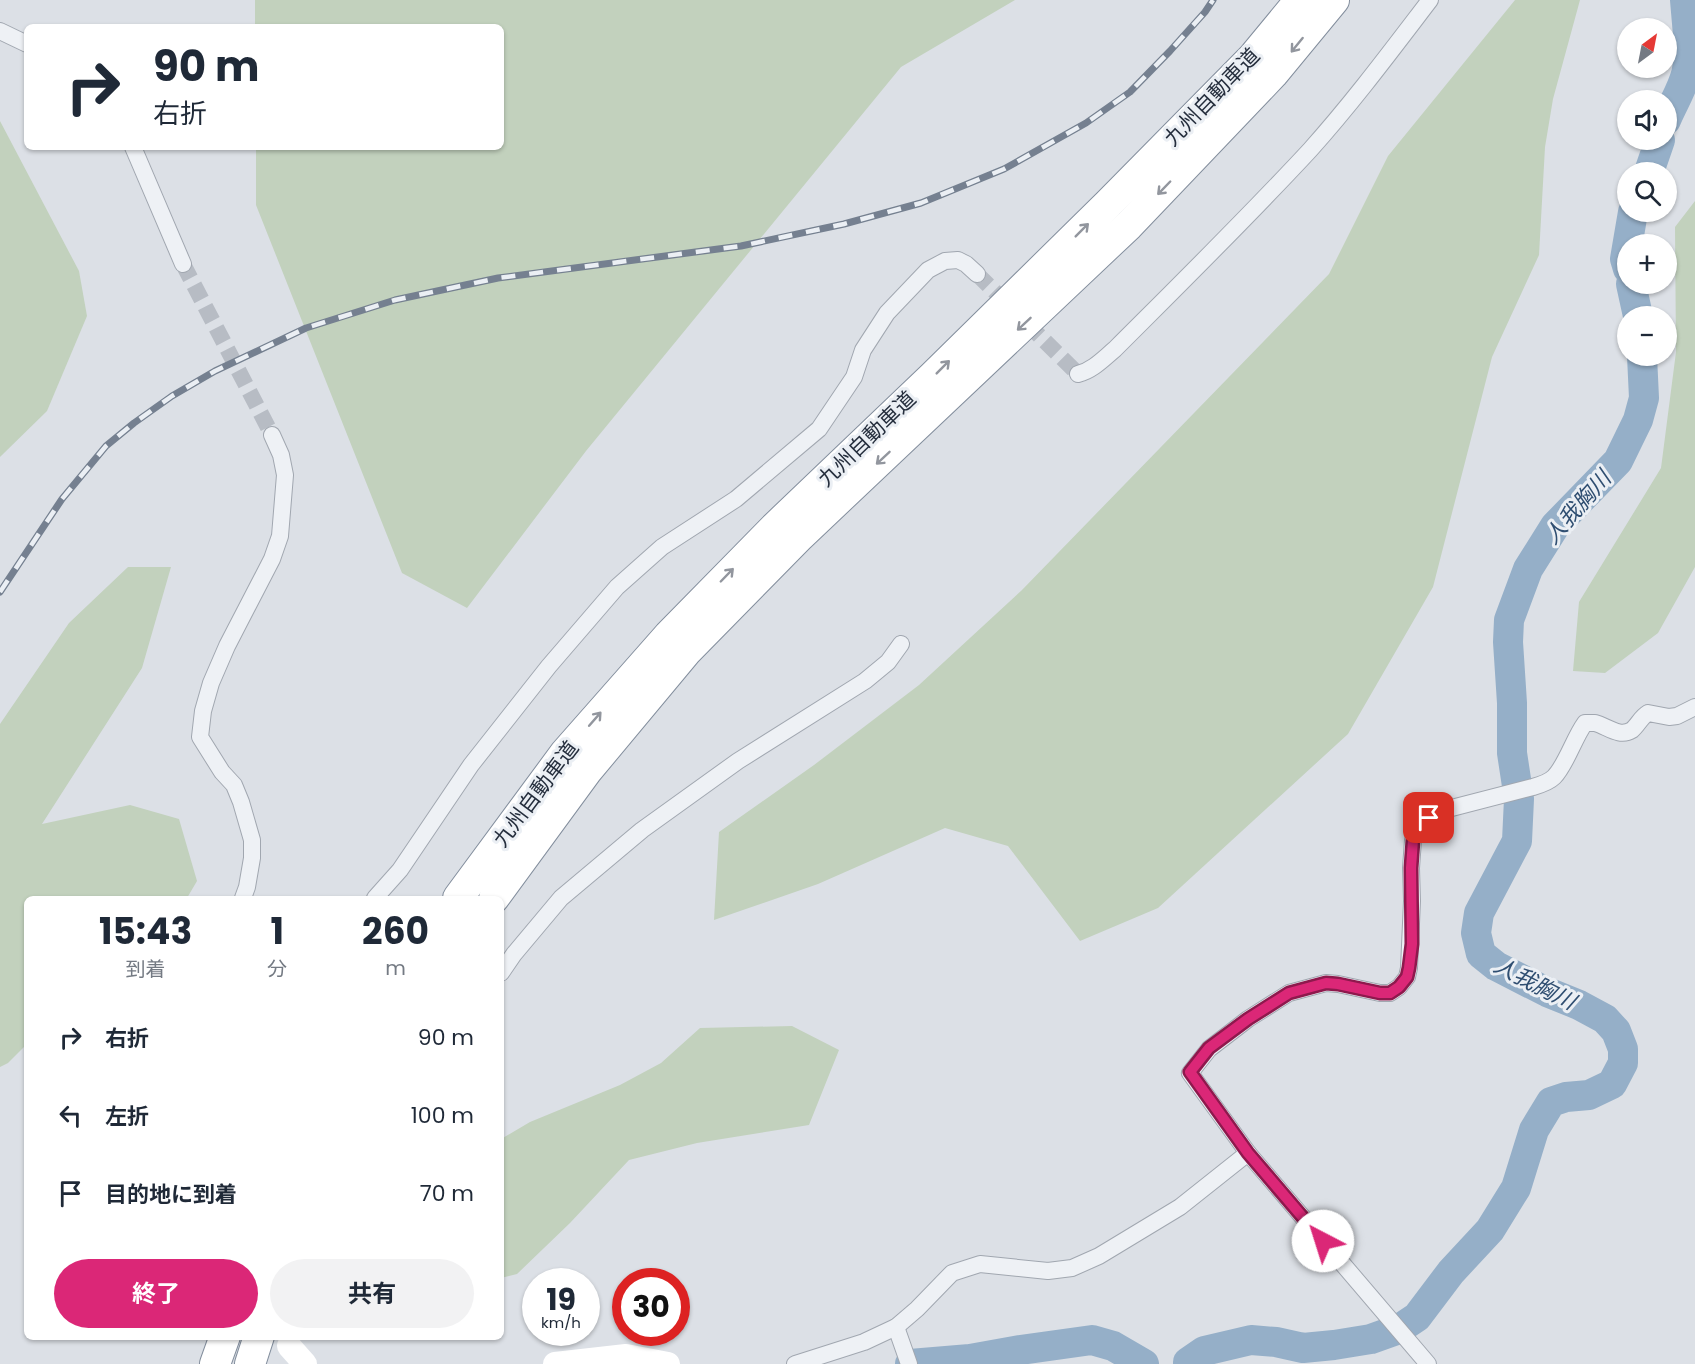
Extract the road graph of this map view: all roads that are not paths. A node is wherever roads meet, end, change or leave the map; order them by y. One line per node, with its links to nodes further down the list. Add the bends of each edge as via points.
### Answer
1 (1300, 0): 15 (highway, 九州自動車道, one-way to 1, via 565,753 669,635 1108,204 1253,57)
2 (1334, 0): 16 (highway, 九州自動車道, one-way to 16, via 1273,74 1129,225 800,536 687,651 587,771)
3 (1430, 0): 9 (street, via 1311,148 1247,217 1115,349 1094,367)
4 (0, 31): 5 (street)
5 (24, 43)
6 (134, 150): 7 (street)
7 (183, 264)
8 (977, 274): 14 (street, via 958,260 945,261 928,270 887,313 863,350 854,377 819,429 736,499 662,547 616,587 471,765 400,870)
9 (1077, 374)
10 (272, 435): 13 (street, via 285,475 280,536 211,684 200,736 234,785 252,840)
11 (901, 644): 17 (street, via 888,662 865,681 738,761 642,830 561,898)
12 (1695, 707): 18 (street, via 1669,717 1648,712 1625,732 1585,723 1561,768 1547,782 1440,811 1422,824 1413,840 1409,968 1399,987 1390,993 1380,993 1326,983 1289,993 1209,1048 1190,1072)
13 (244, 896)
14 (377, 896)
15 (459, 896)
16 (495, 896)
17 (504, 968)
18 (1248, 1153): 19 (street, via 1180,1207 1099,1256 1071,1268 1048,1271 980,1264 952,1273); 30 (street)
19 (896, 1327): 28 (street, via 864,1342); 29 (street)
20 (224, 1340): 23 (highway)
21 (259, 1340): 24 (highway)
22 (291, 1341): 25 (street)
23 (215, 1364)
24 (250, 1364)
25 (305, 1364)
26 (555, 1364): 27 (street, via 626,1356)
27 (668, 1364)
28 (795, 1364)
29 (909, 1364)
30 (1428, 1364)

